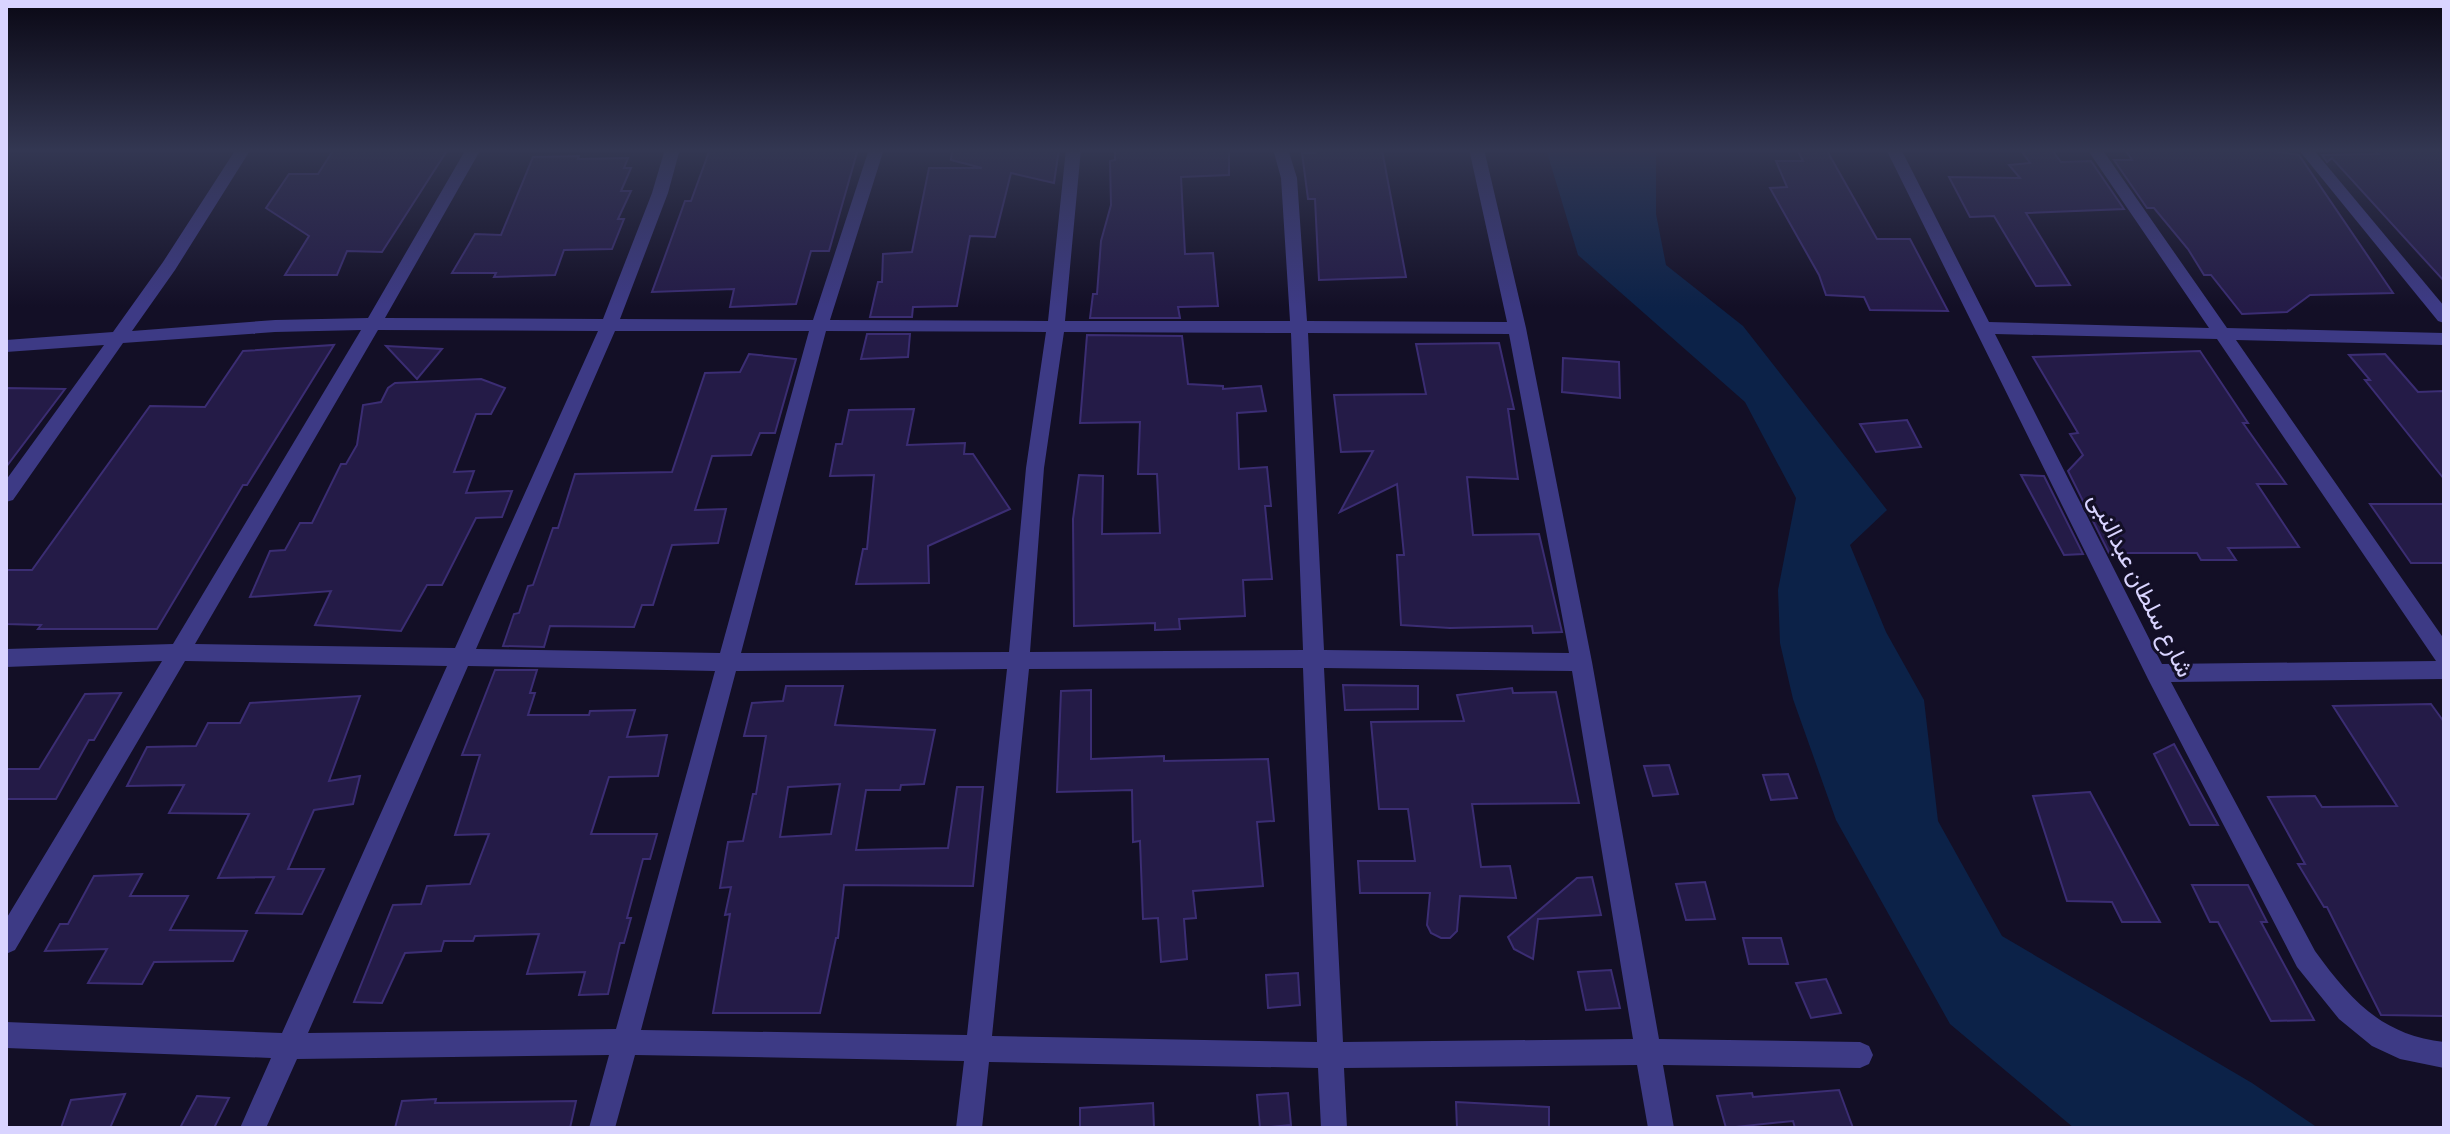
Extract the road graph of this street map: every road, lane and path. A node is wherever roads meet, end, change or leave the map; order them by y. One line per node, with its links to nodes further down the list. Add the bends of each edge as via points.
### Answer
1 (208, 202): 20 (street)
2 (442, 202): 13 (street)
3 (657, 202): 14 (street)
4 (860, 202): 12 (street)
5 (1069, 202): 15 (street)
6 (1291, 202): 16 (street)
7 (1489, 202): 17 (street)
8 (1919, 202): 18 (street, شارع سلطان عبدالنبى)
9 (2131, 202): 19 (street)
10 (2349, 202): 11 (street)
11 (2444, 317)
12 (820, 323): 14 (street); 15 (street); 30 (street)
13 (372, 324): 14 (street); 20 (street); 24 (street)
14 (609, 325): 27 (street)
15 (1056, 325): 16 (street); 29 (street, via 1035,468)
16 (1299, 328): 17 (street); 28 (street)
17 (1517, 328): 31 (street)
18 (1981, 328): 19 (street); 33 (street, شارع سلطان عبدالنبى)
19 (2221, 333): 21 (street); 25 (street)
20 (121, 335): 22 (street); 23 (street)
21 (2444, 339)
22 (6, 346)
23 (6, 495)
24 (179, 652): 26 (street); 27 (street); 34 (street)
25 (2444, 656)
26 (6, 658)
27 (460, 658): 30 (street); 37 (street)
28 (1314, 659): 29 (street); 31 (street); 40 (street)
29 (1019, 660): 30 (street); 38 (street)
30 (728, 662): 36 (street)
31 (1581, 662): 39 (street)
32 (2444, 670): 33 (street)
33 (2156, 673): 42 (street, شارع سلطان عبدالنبى, via 2306,959 2333,997 2366,1030 2414,1052)
34 (6, 942)
35 (6, 1035): 37 (street)
36 (624, 1042): 37 (street); 38 (street); 44 (street)
37 (290, 1046): 43 (street)
38 (980, 1048): 40 (street); 45 (street)
39 (1647, 1052): 40 (street); 41 (street); 47 (street)
40 (1331, 1055): 46 (street)
41 (1860, 1055)
42 (2444, 1055)
43 (253, 1128)
44 (602, 1128)
45 (969, 1128)
46 (1334, 1128)
47 (1661, 1128)

